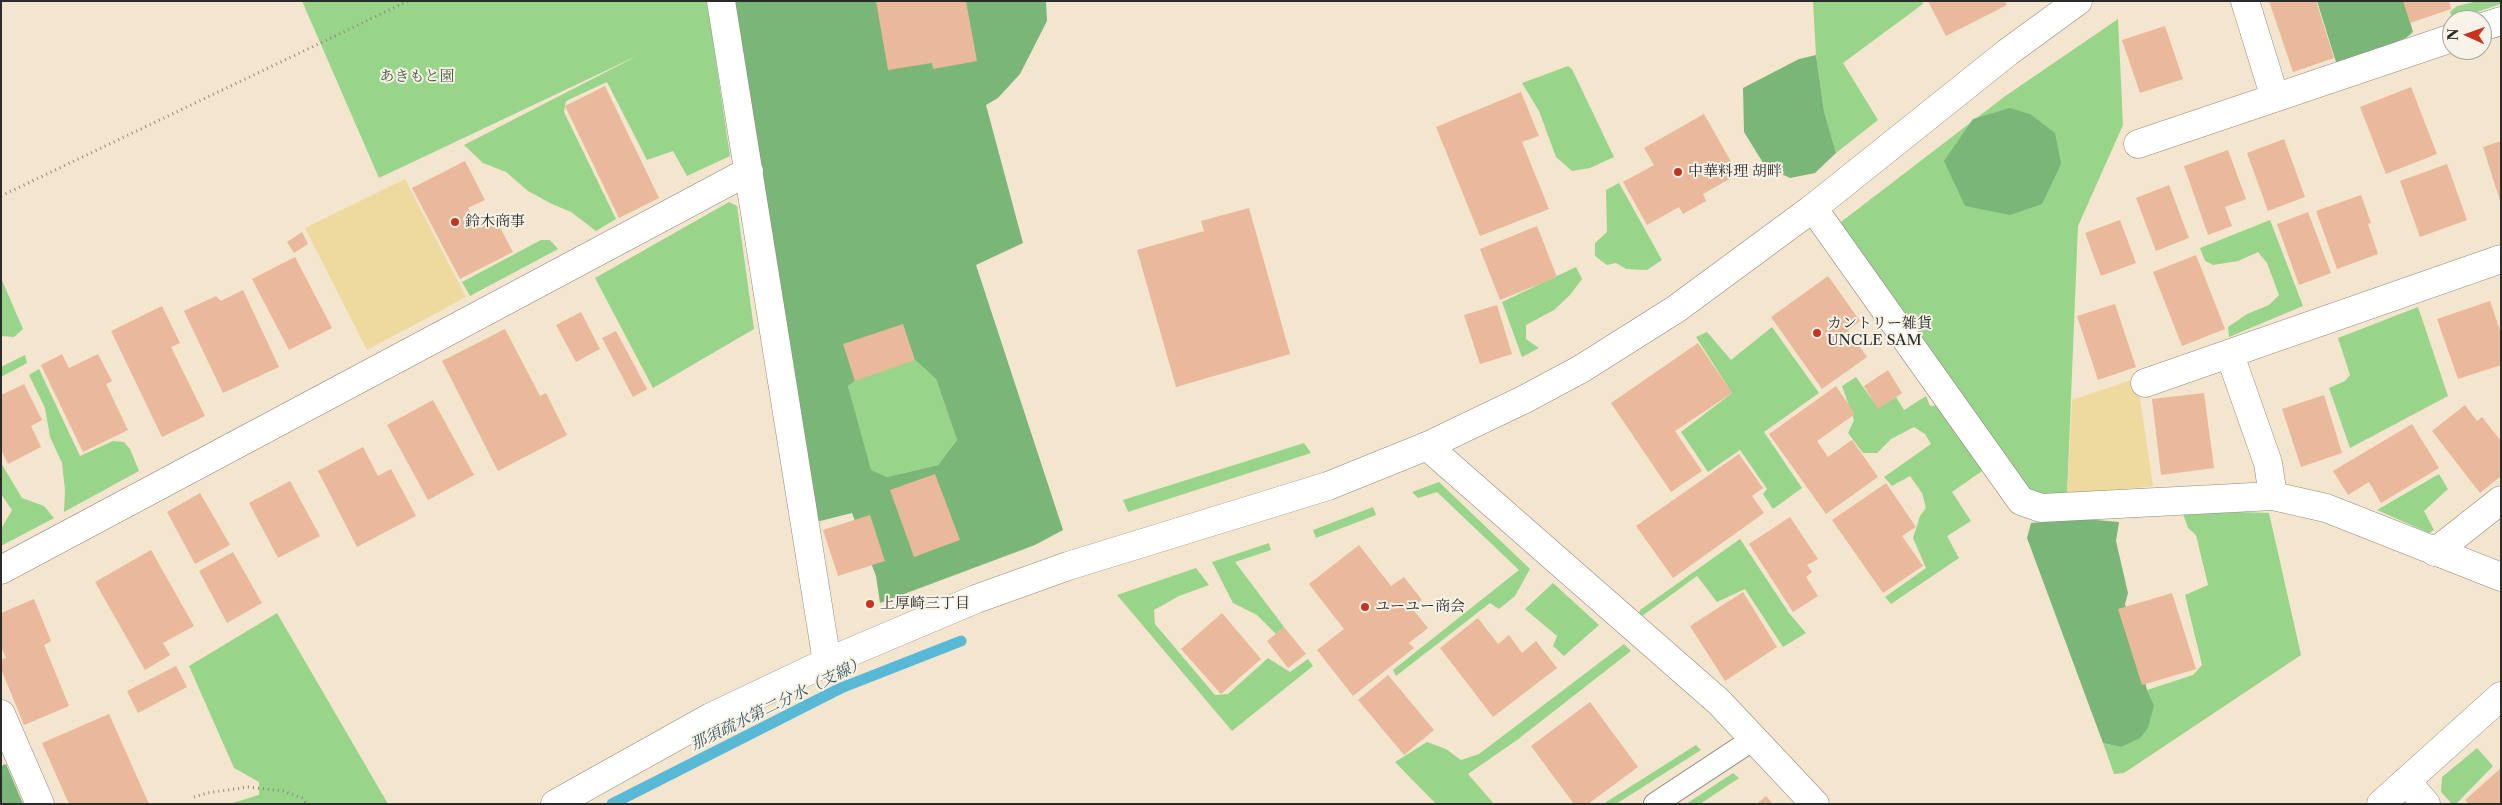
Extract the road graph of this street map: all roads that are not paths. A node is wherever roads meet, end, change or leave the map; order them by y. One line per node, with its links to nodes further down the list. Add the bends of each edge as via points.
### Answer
1 (721, 1): 7 (street)
2 (2078, 1): 8 (street, via 2008,52)
3 (2245, 1): 5 (street)
4 (2442, 41): 5 (street)
5 (2275, 98): 6 (street)
6 (2138, 144)
7 (749, 171): 16 (street); 18 (street)
8 (1813, 208): 12 (street, via 1676,309 1581,369); 13 (street, via 2021,501 2041,508)
9 (2501, 259): 10 (street)
10 (2230, 355): 11 (street); 13 (street, via 2268,463)
11 (2145, 383)
12 (1427, 446): 18 (street, via 1328,486 1068,566 976,599); 21 (street, via 1719,702)
13 (2272, 496): 15 (street, via 2326,508)
14 (2501, 500): 15 (street)
15 (2435, 552): 17 (street)
16 (1, 570)
17 (2501, 577)
18 (827, 662): 24 (street, via 711,716)
19 (2501, 696): 22 (street)
20 (1, 714): 23 (street)
21 (1755, 738): 25 (lane); 26 (street)
22 (2406, 781): 27 (street); 28 (street)
23 (40, 804)
24 (555, 804)
25 (1655, 804)
26 (1815, 804)
27 (2381, 804)
28 (2426, 804)

